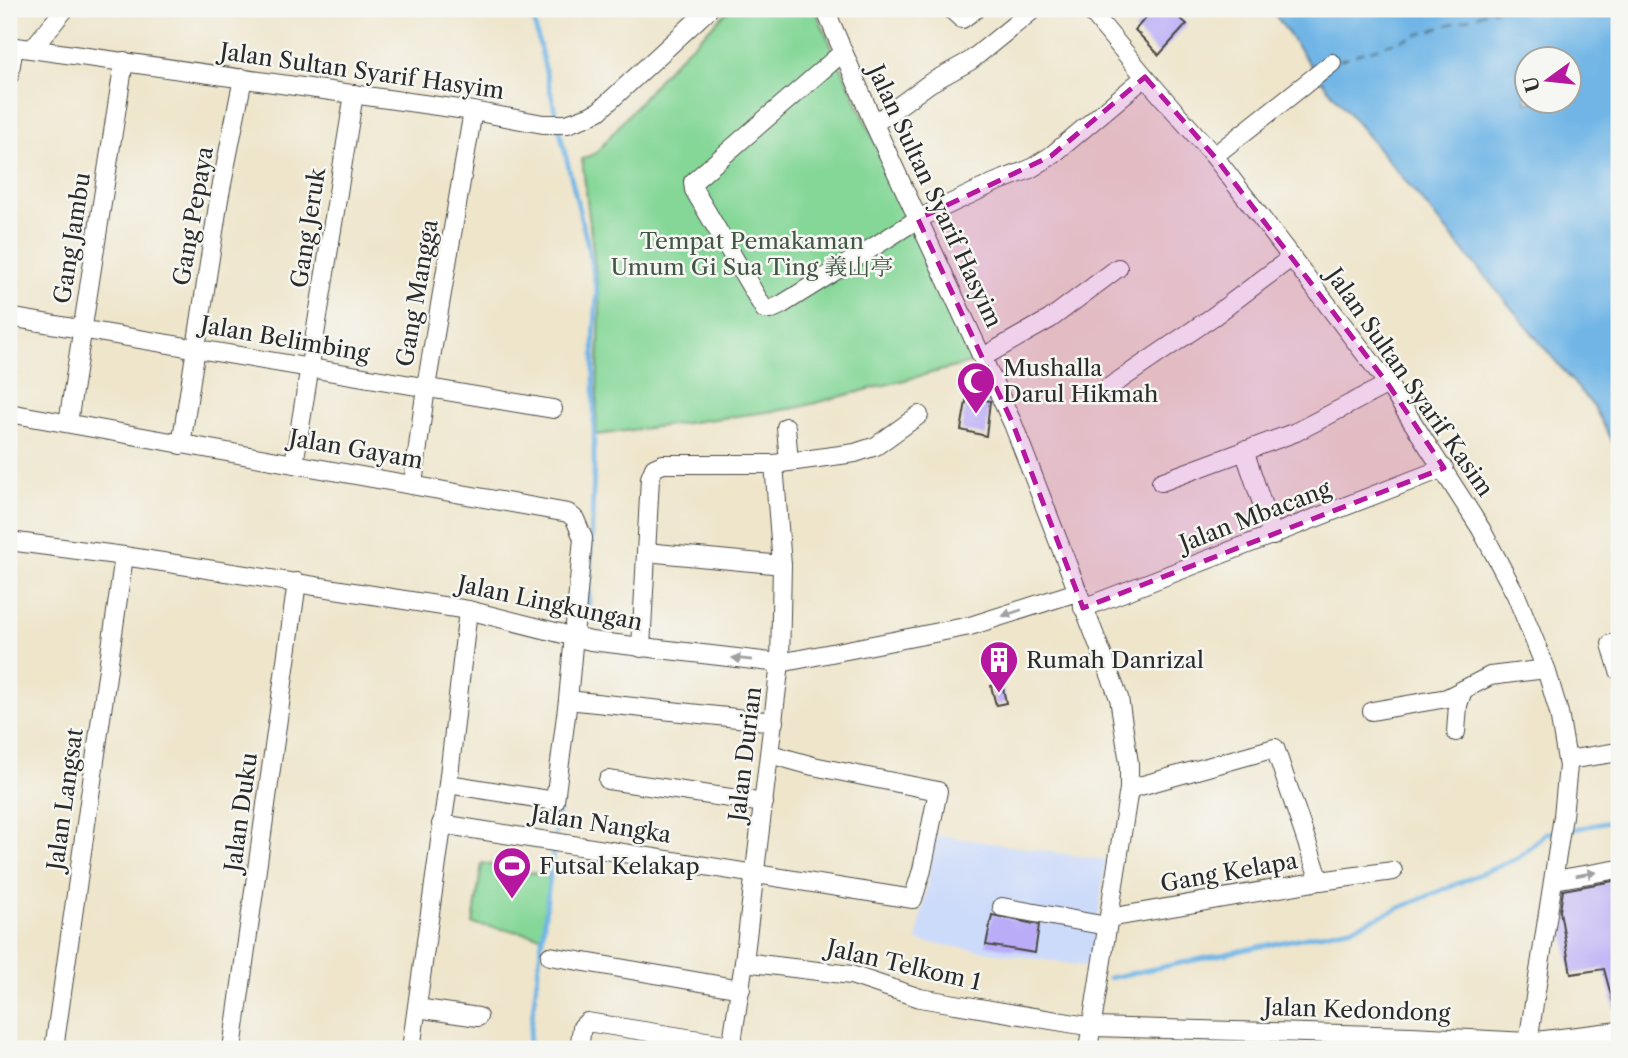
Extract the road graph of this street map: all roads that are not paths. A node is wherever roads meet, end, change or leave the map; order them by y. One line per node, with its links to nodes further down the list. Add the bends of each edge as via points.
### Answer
1 (65, 9): 9 (street)
2 (709, 9): 17 (street, Jalan Sultan Syarif Hasyim, via 599,111 567,124 543,124)
3 (825, 9): 10 (street, Jalan Sultan Syarif Hasyim)
4 (951, 9): 5 (street, via 962,19)
5 (976, 9)
6 (1034, 9): 18 (street, via 970,61 930,83)
7 (1089, 9): 14 (street, Jalan Sultan Syarif Kasim)
8 (11, 46): 9 (street, Jalan Sultan Syarif Hasyim); 13 (street)
9 (32, 49): 11 (street, Jalan Sultan Syarif Hasyim)
10 (843, 52): 18 (street, Jalan Sultan Syarif Hasyim); 20 (street, via 695,179 694,190 764,309 770,310)
11 (124, 61): 15 (street, Jalan Sultan Syarif Hasyim); 24 (street, Gang Jambu)
12 (1332, 63): 19 (street)
13 (9, 76)
14 (1145, 77): 19 (street, Jalan Sultan Syarif Kasim); 20 (street, via 1051,156)
15 (243, 78): 16 (street, Jalan Sultan Syarif Hasyim); 25 (street, Gang Pepaya)
16 (354, 94): 17 (street, Jalan Sultan Syarif Hasyim); 27 (street, Gang Jeruk)
17 (473, 111): 29 (street, Gang Mangga)
18 (874, 124): 20 (street, Jalan Sultan Syarif Hasyim)
19 (1214, 156): 21 (street, Jalan Sultan Syarif Kasim)
20 (918, 219): 26 (street, Jalan Sultan Syarif Hasyim)
21 (1292, 257): 28 (street, Jalan Sultan Syarif Kasim); 30 (street)
22 (1118, 268): 26 (street, via 1050,319)
23 (9, 317): 24 (street, Jalan Belimbing)
24 (82, 330): 25 (street, Jalan Belimbing); 34 (street, Gang Jambu)
25 (197, 349): 27 (street, Jalan Belimbing); 36 (street, Gang Pepaya)
26 (983, 357): 49 (street, Jalan Sultan Syarif Hasyim)
27 (310, 368): 29 (street, Jalan Belimbing); 39 (street, Gang Jeruk)
28 (1388, 384): 37 (street, via 1296,432); 40 (street, Jalan Sultan Syarif Kasim)
29 (426, 387): 31 (street, Jalan Belimbing); 42 (street, Gang Mangga)
30 (1108, 388)
31 (553, 409)
32 (9, 413): 34 (street, Jalan Gayam)
33 (919, 415): 38 (street, via 876,446)
34 (68, 422): 36 (street, Jalan Gayam)
35 (786, 427): 38 (street, Jalan Durian)
36 (181, 445): 39 (street, Jalan Gayam)
37 (1244, 450): 41 (street); 43 (street)
38 (781, 463): 45 (street, via 658,465 650,478); 47 (street, Jalan Durian)
39 (294, 464): 42 (street, Jalan Gayam)
40 (1444, 468): 43 (street, Jalan Mbacang); 55 (street, Jalan Sultan Syarif Kasim, via 1516,595)
41 (1161, 482)
42 (413, 484): 51 (street, Jalan Gayam, via 568,513 575,519 583,538)
43 (1273, 536): 49 (street, Jalan Mbacang)
44 (9, 541): 46 (street, Jalan Lingkungan)
45 (646, 552): 47 (street); 53 (street)
46 (124, 556): 48 (street, Jalan Lingkungan); 86 (street, Jalan Langsat)
47 (782, 565): 54 (street, Jalan Durian)
48 (297, 582): 50 (street, Jalan Lingkungan); 87 (street, Jalan Duku)
49 (1080, 600): 54 (street, Jalan Lingkungan, one-way to 54); 67 (street, Jalan Sultan Syarif Hasyim, via 1119,698)
50 (468, 610): 51 (street, Jalan Lingkungan); 66 (street)
51 (583, 638): 53 (street, Jalan Lingkungan); 58 (street)
52 (1611, 643): 56 (street)
53 (640, 648): 54 (street, Jalan Lingkungan, one-way to 53)
54 (780, 663): 60 (street, Jalan Durian)
55 (1546, 669): 57 (street, via 1490,676); 64 (street, Jalan Sultan Syarif Kasim)
56 (1619, 671)
57 (1463, 690): 59 (street, via 1447,698); 61 (street)
58 (568, 700): 60 (street); 66 (street, via 555,801)
59 (1372, 711)
60 (774, 722): 63 (street, Jalan Durian)
61 (1456, 732)
62 (1619, 752): 64 (street)
63 (770, 754): 68 (street, Jalan Durian); 72 (street, Jalan Nangka, via 938,791 913,899)
64 (1567, 760): 73 (street, Jalan Sultan Syarif Kasim)
65 (608, 780): 68 (street)
66 (448, 785): 69 (street)
67 (1129, 789): 74 (street, Gang Kelapa, via 1275,748); 76 (street, Jalan Sultan Syarif Hasyim)
68 (764, 803): 72 (street, Jalan Durian)
69 (441, 824): 72 (street, Jalan Nangka); 80 (street)
70 (1619, 869): 73 (street, one-way to 70)
71 (1393, 871): 74 (street)
72 (754, 873): 78 (street, Jalan Durian)
73 (1554, 880): 84 (street, Jalan Sultan Syarif Kasim)
74 (1320, 881): 76 (street, Gang Kelapa)
75 (1002, 907): 76 (street)
76 (1108, 922): 82 (street, Jalan Sultan Syarif Hasyim)
77 (550, 956): 79 (street)
78 (744, 961): 79 (street, Jalan Durian); 82 (street, Jalan Telkom 1, via 839,973 920,998)
79 (741, 989): 85 (street, Jalan Durian)
80 (417, 1008): 81 (street); 88 (street)
81 (478, 1017)
82 (1093, 1027): 84 (street, Jalan Kedondong, via 1412,1036); 90 (street, Jalan Sultan Syarif Hasyim)
83 (1619, 1031): 84 (street, Jalan Kedondong)
84 (1528, 1046)
85 (731, 1047): 89 (street, via 587,1022)
86 (54, 1049)
87 (232, 1049)
88 (411, 1049)
89 (579, 1049)
90 (1088, 1049)

